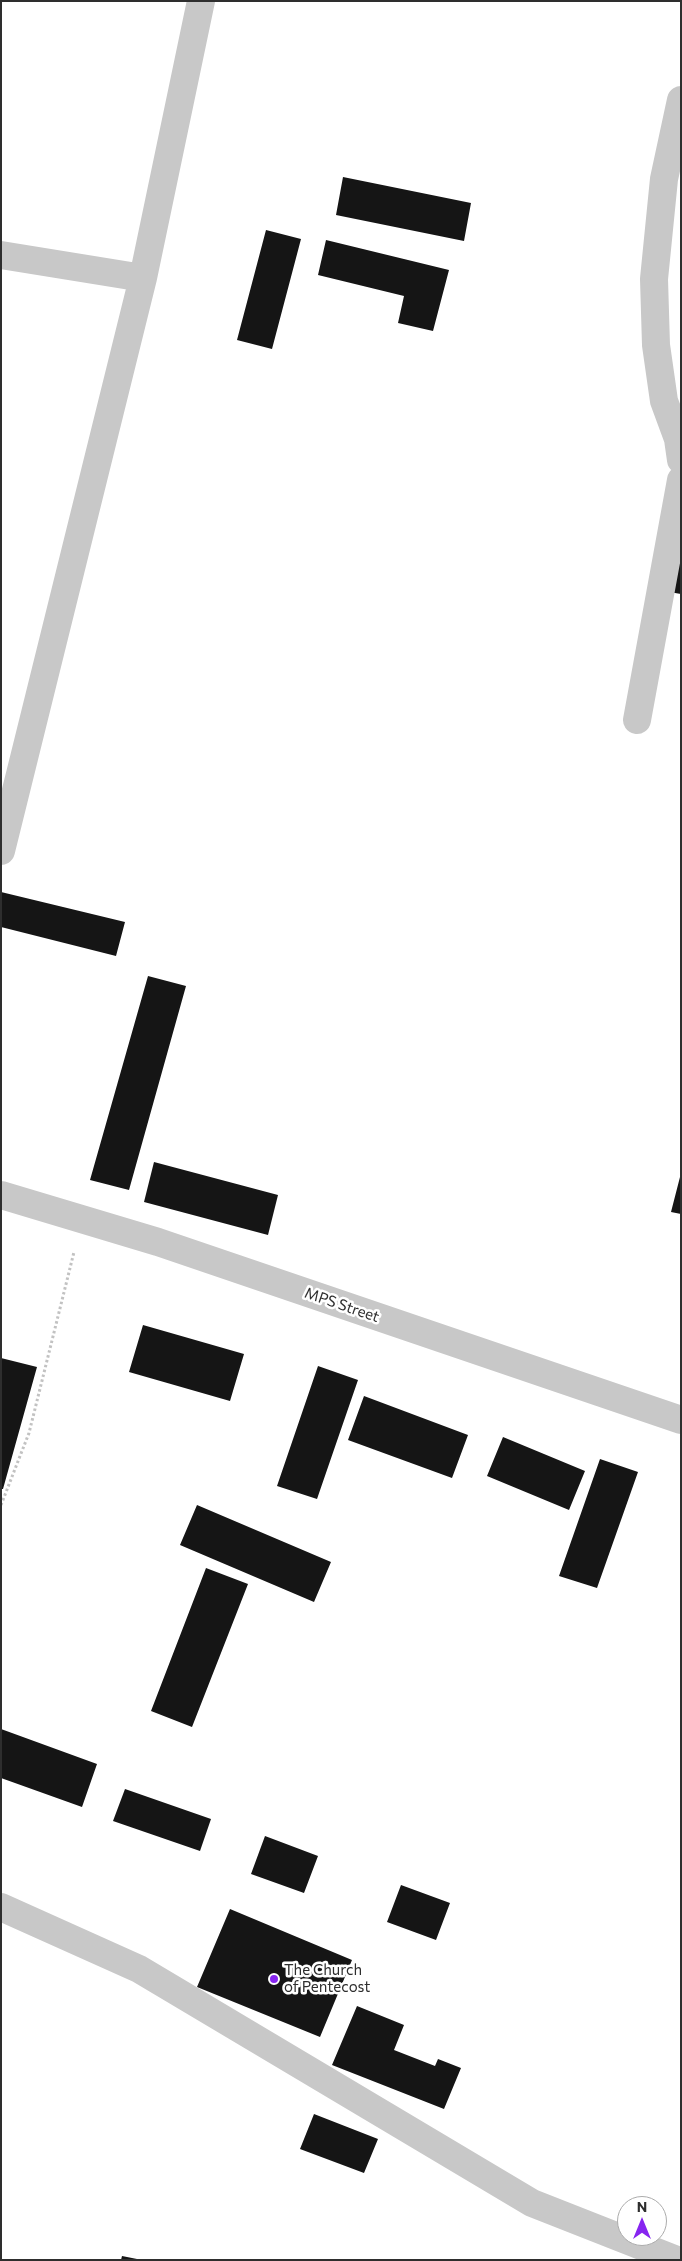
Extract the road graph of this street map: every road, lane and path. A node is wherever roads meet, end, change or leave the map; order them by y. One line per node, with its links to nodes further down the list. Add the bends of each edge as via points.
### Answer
1 (201, 1): 4 (street)
2 (681, 100): 5 (street, via 664,179 654,279 656,345 664,401 678,439)
3 (1, 255): 4 (street)
4 (143, 278): 8 (street)
5 (681, 460)
6 (681, 480): 7 (street)
7 (637, 720)
8 (1, 851)
9 (1, 1195): 10 (street, MPS Street)
10 (82, 1220): 11 (street, MPS Street, via 158,1242); 12 (path, via 29,1433)
11 (681, 1420)
12 (1, 1505)
13 (1, 1907): 14 (street, via 139,1969 532,2203)
14 (677, 2260)

